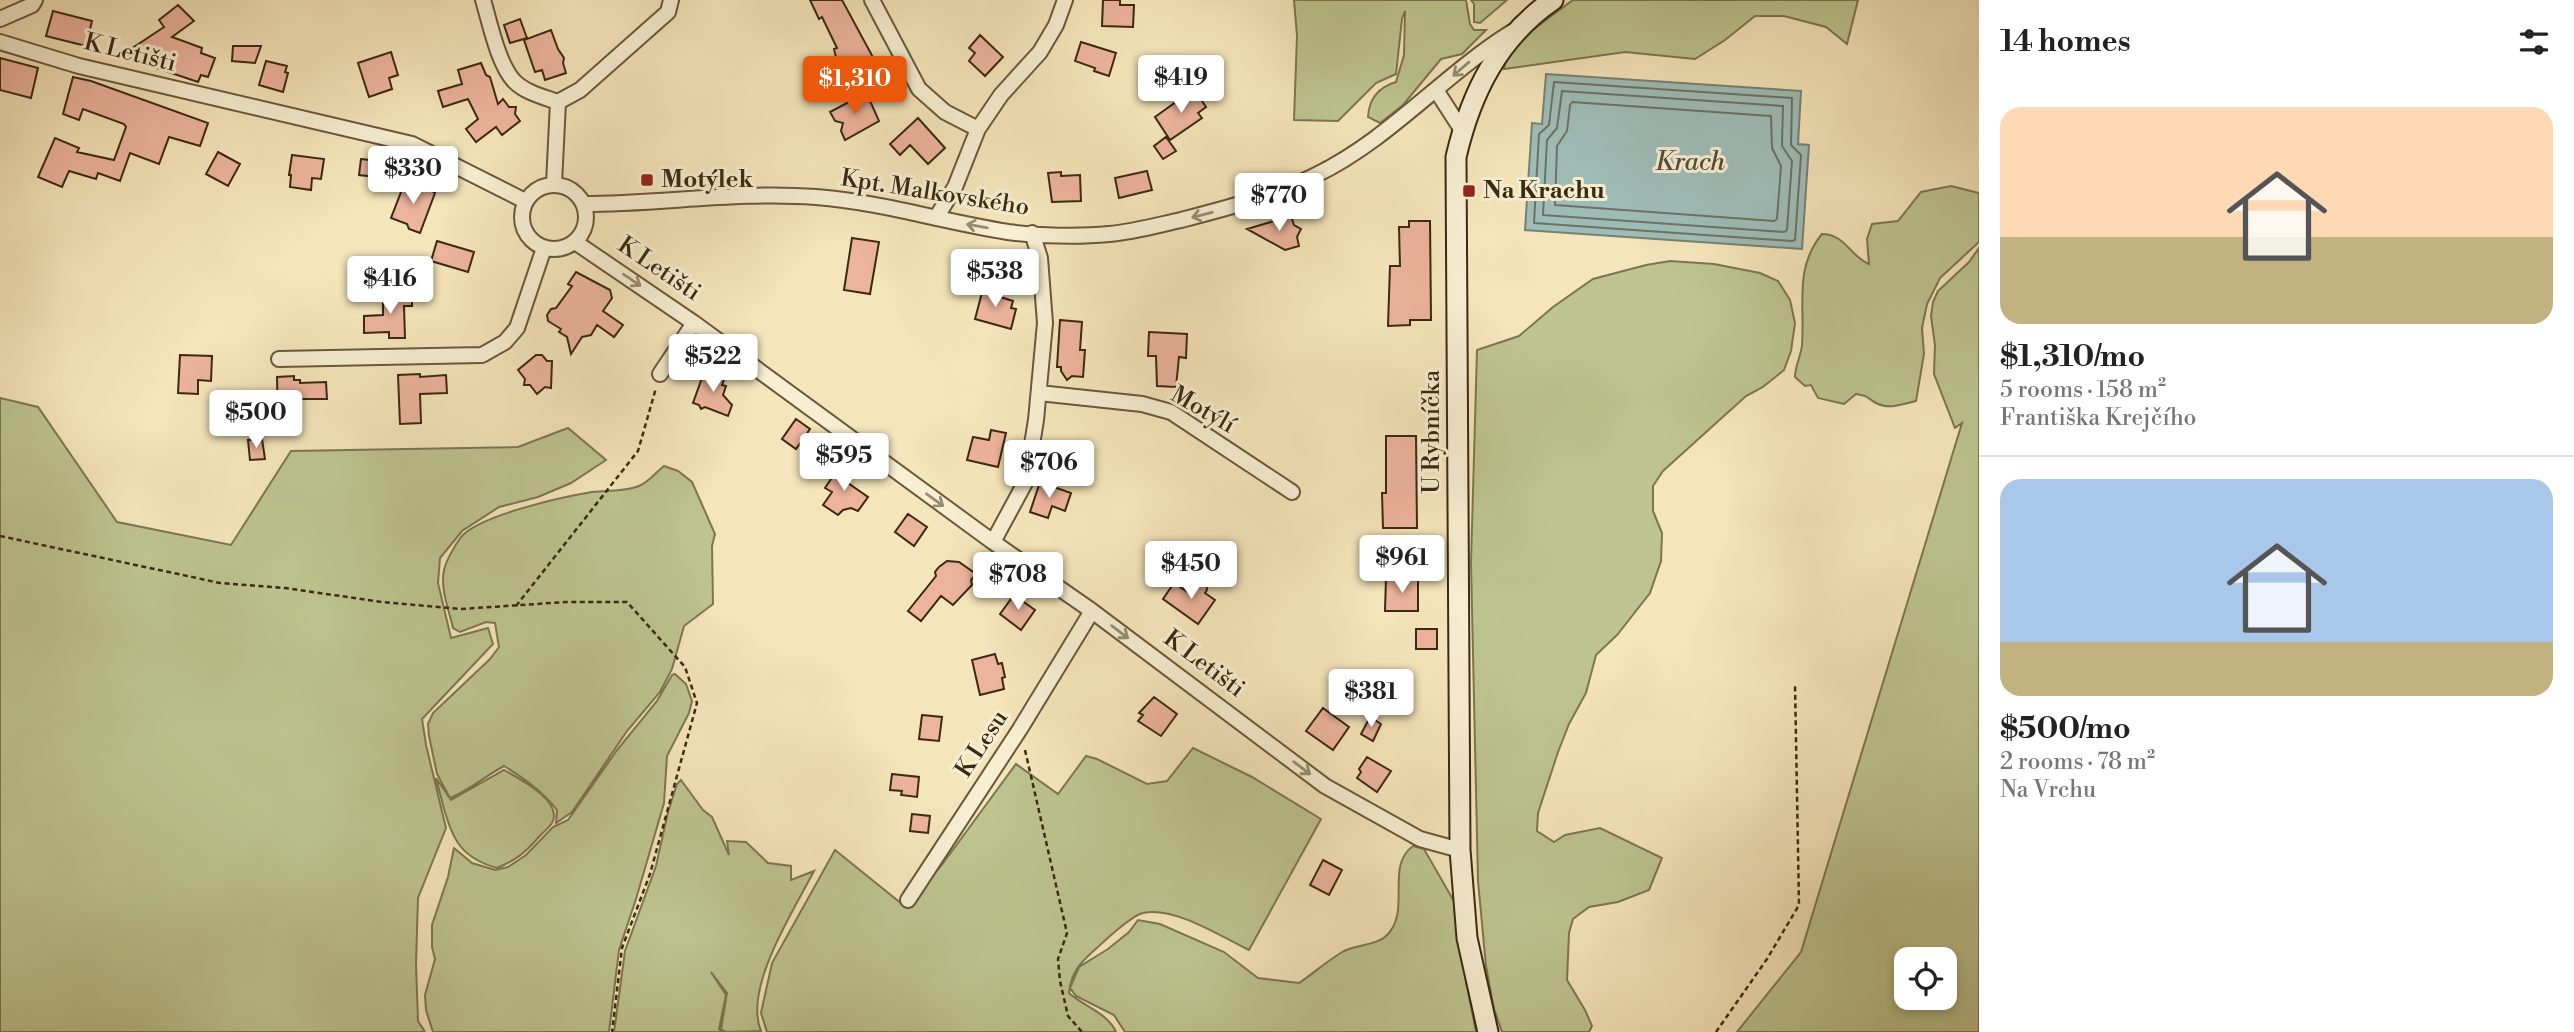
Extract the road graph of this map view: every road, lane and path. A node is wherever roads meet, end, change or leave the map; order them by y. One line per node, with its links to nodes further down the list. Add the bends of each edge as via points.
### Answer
1 (35, 0): 7 (street)
2 (483, 0): 11 (street, via 506,70 516,83)
3 (671, 0): 11 (street, via 668,12 580,90)
4 (872, 0): 12 (street, via 919,89 945,112)
5 (1065, 0): 12 (street, via 1040,52 1001,94)
6 (1553, 0): 8 (street, U Rybníčka)
7 (0, 19)
8 (1516, 29): 10 (street, Kpt. Malkovského, one-way to 10, via 1481,51); 13 (street, U Rybníčka, via 1489,69)
9 (0, 42): 15 (street, K Letišti, via 92,69 412,144)
10 (1436, 90): 13 (street); 18 (street, Kpt. Malkovského, one-way to 18, via 1374,139 1319,174 1281,191 1210,213 1108,234)
11 (558, 102): 14 (street)
12 (978, 129): 17 (street, via 955,187)
13 (1463, 132): 32 (street, U Rybníčka, via 1455,189)
14 (554, 184): 15 (street, via 537,189); 16 (street, via 572,190)
15 (525, 201): 20 (street, via 521,220 528,237)
16 (584, 204): 17 (street, Kpt. Malkovského, via 762,195 859,201); 19 (street, via 586,224)
17 (936, 218): 18 (street, Kpt. Malkovského, one-way to 17)
18 (1032, 233): 24 (street, via 1040,258 1045,323)
19 (575, 242): 20 (street, via 561,249); 21 (street, K Letišti, one-way to 21)
20 (544, 248): 22 (street, via 517,328 505,342 482,355)
21 (694, 323): 23 (street); 27 (street, K Letišti, one-way to 27)
22 (279, 359)
23 (660, 374): 28 (path, via 638,451)
24 (1039, 393): 25 (street, Motýlí, via 1142,404 1171,412); 27 (street, via 1026,481)
25 (1292, 492)
26 (0, 536): 28 (path, via 220,583 461,609)
27 (993, 542): 29 (street, K Letišti)
28 (516, 606): 34 (path, via 627,602 685,667 697,703 650,874 622,948)
29 (1092, 611): 31 (street, K Lesu); 32 (street, K Letišti, one-way to 32, via 1325,786 1420,839)
30 (1795, 683): 37 (path, via 1798,905 1767,960)
31 (1020, 729): 33 (street, K Lesu); 35 (path, via 1066,933 1058,959 1060,981 1068,1016)
32 (1460, 850): 36 (street, via 1467,937)
33 (908, 900)
34 (612, 1032)
35 (1082, 1032)
36 (1488, 1032)
37 (1716, 1032)

